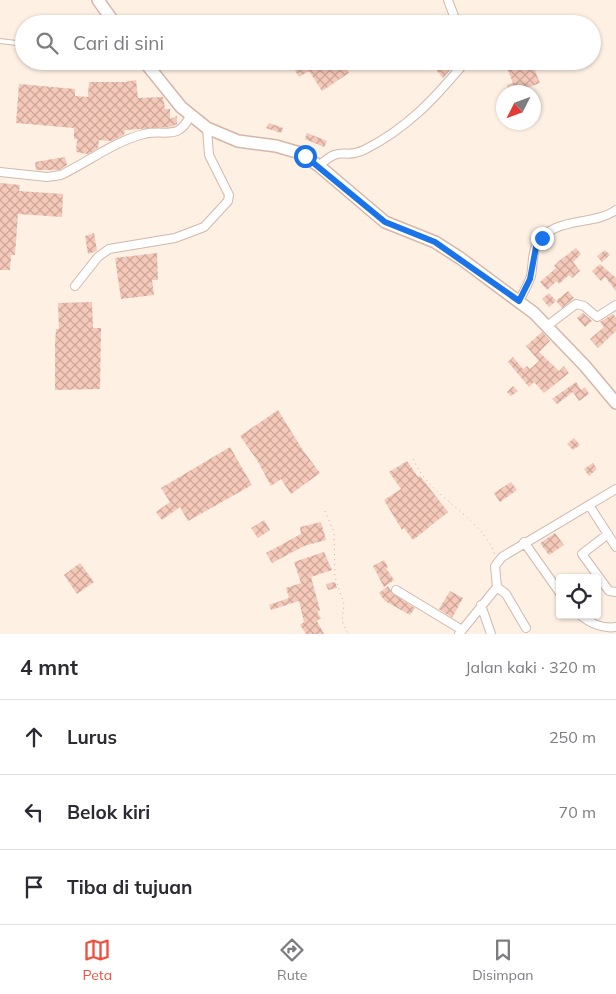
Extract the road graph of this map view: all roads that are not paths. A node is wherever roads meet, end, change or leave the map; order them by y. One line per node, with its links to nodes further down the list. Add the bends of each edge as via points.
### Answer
1 (98, 0): 3 (street)
2 (448, 0): 4 (street)
3 (109, 15)
4 (454, 15)
5 (0, 41): 6 (lane)
6 (15, 43)
7 (152, 70): 9 (street)
8 (458, 70): 11 (street, via 423,110 402,128 359,152 333,154)
9 (190, 116): 10 (street); 12 (street, via 178,131 137,136 61,175 39,177)
10 (207, 128): 11 (street, via 238,141 295,151); 14 (street, via 209,154 229,197 216,215 204,227 175,238 109,249 98,257)
11 (319, 166): 15 (street, via 385,222 435,242)
12 (0, 172)
13 (616, 210): 15 (street, via 594,221 563,225 542,238 536,247 530,279)
14 (75, 286)
15 (519, 301): 17 (street)
16 (616, 305): 17 (street, via 597,317 584,306 576,304)
17 (547, 326): 18 (street)
18 (616, 403)
19 (616, 489): 20 (street)
20 (589, 505): 21 (street); 22 (street)
21 (608, 534): 23 (street); 27 (street, via 582,554 609,591)
22 (524, 542): 24 (street, via 497,561); 25 (street)
23 (616, 547)
24 (497, 587): 28 (street); 31 (street, via 508,596)
25 (556, 587)
26 (396, 590): 32 (street)
27 (616, 592)
28 (481, 606): 32 (street); 33 (street)
29 (585, 619): 30 (street, via 602,627)
30 (616, 627)
31 (526, 628)
32 (460, 632)
33 (491, 634)

